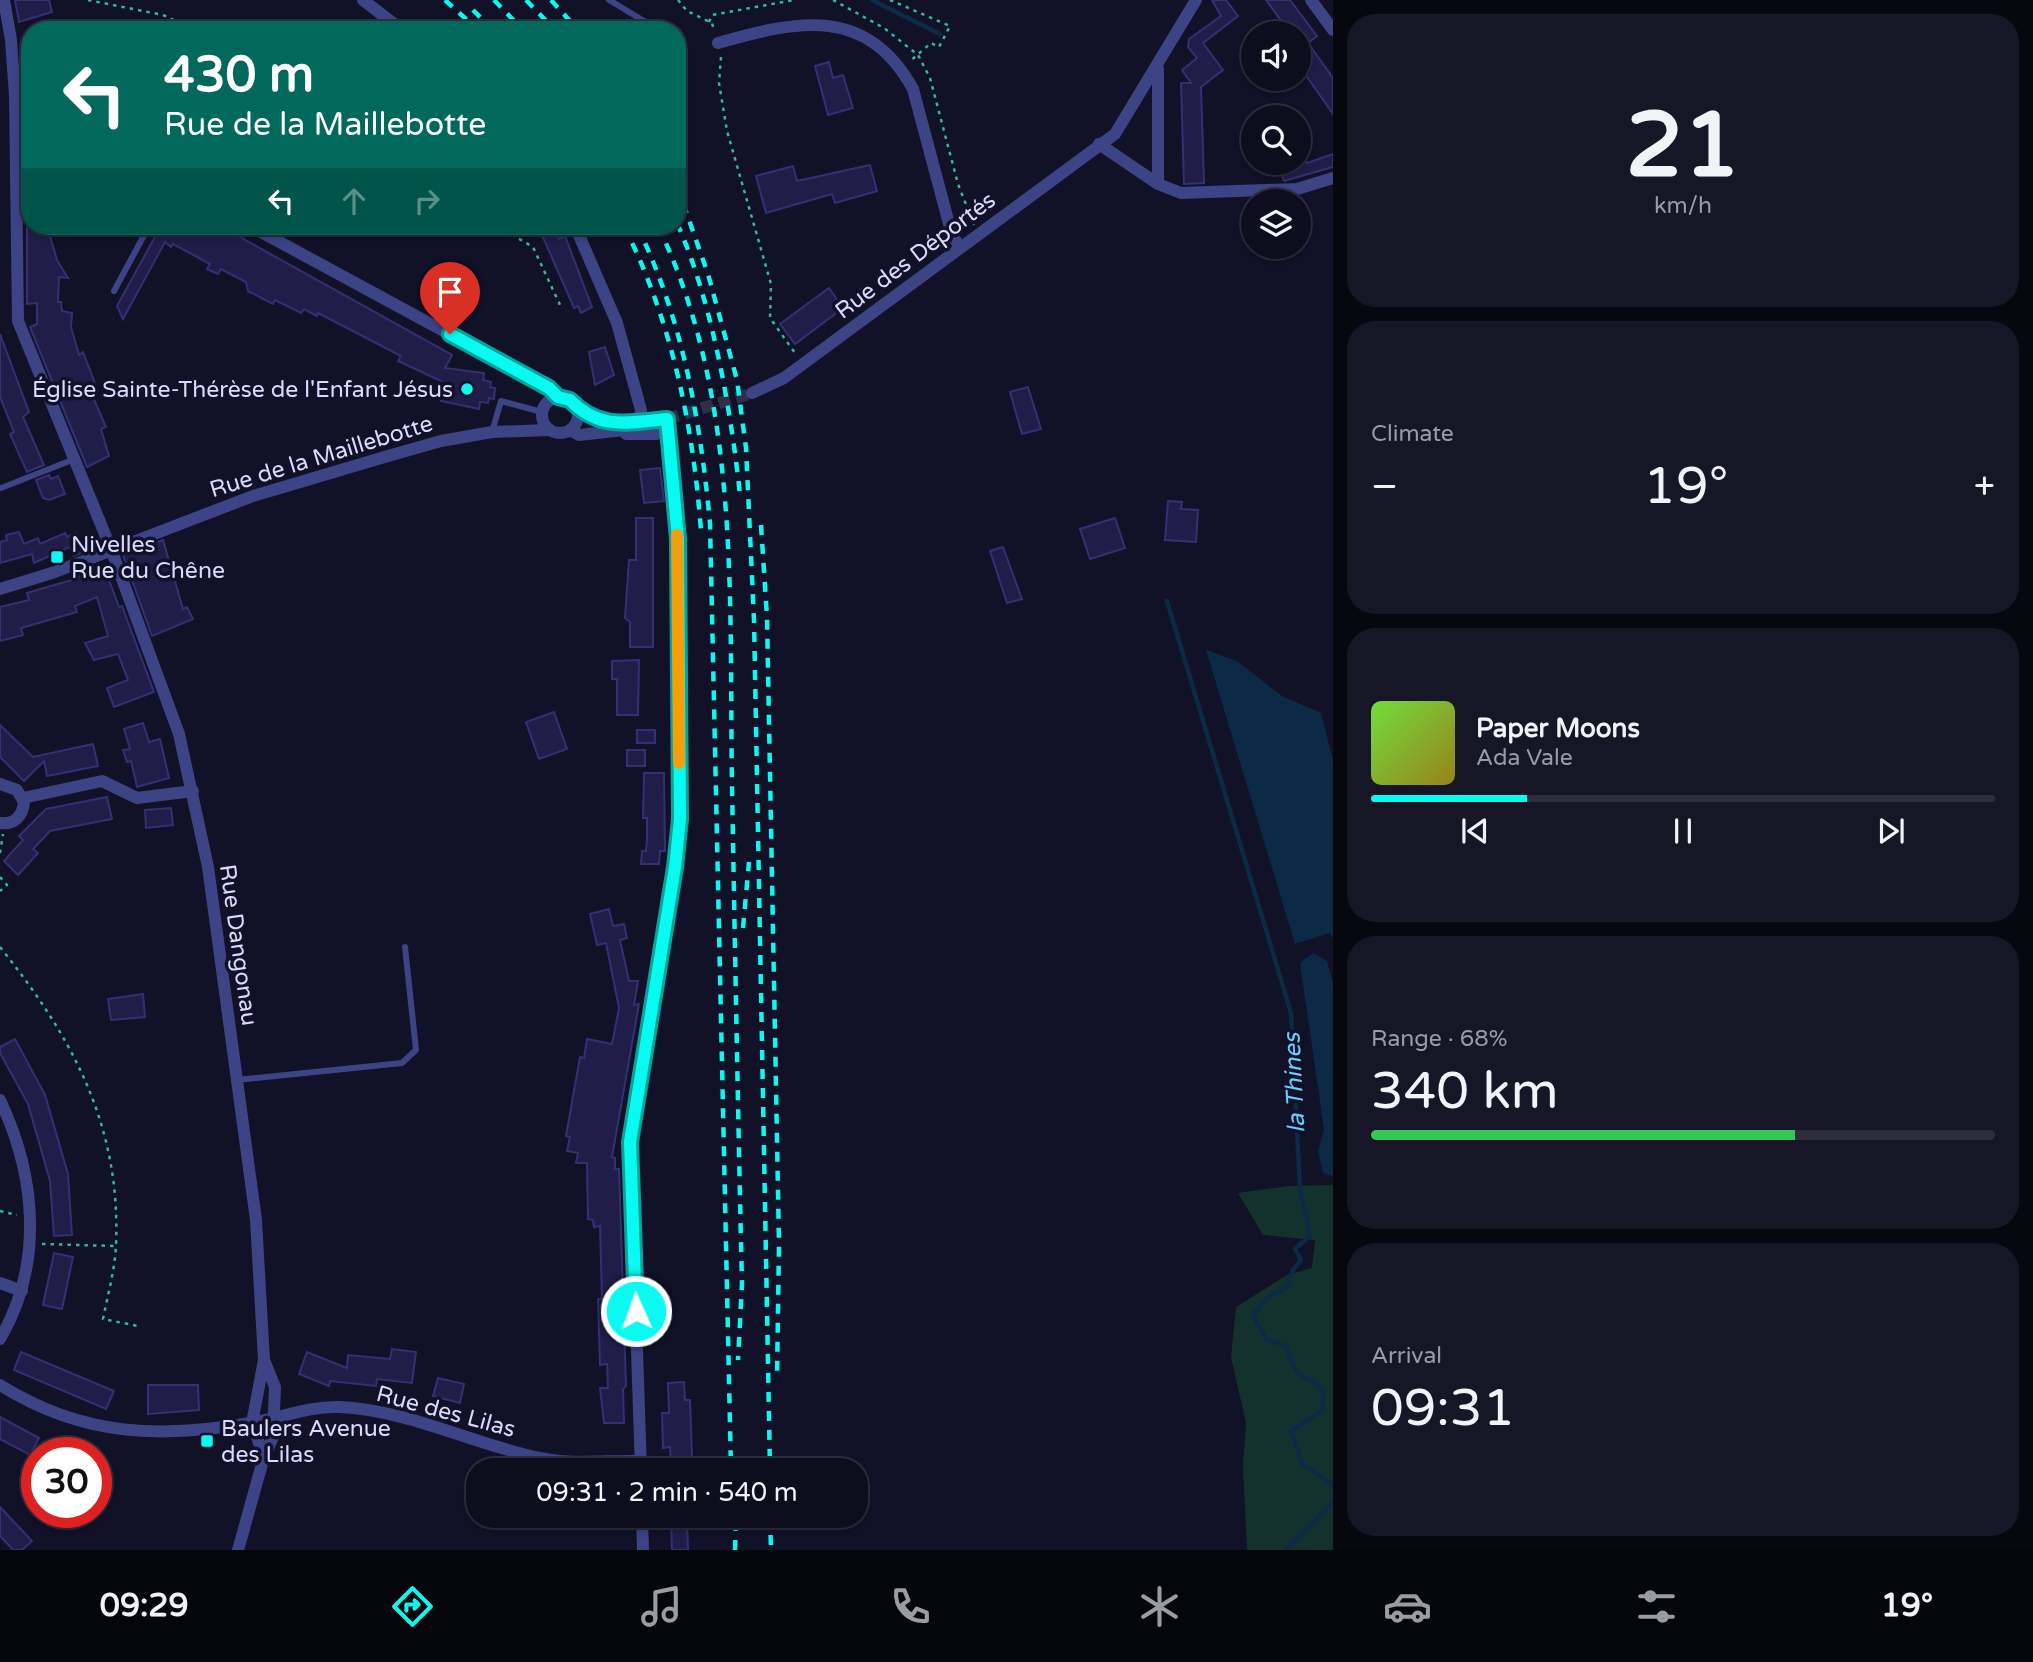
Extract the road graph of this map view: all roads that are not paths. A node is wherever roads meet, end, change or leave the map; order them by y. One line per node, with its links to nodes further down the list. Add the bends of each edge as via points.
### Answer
1 (4, 0): 10 (street, Rue Dangonau)
2 (363, 0): 6 (street)
3 (609, 0): 7 (lane)
4 (1196, 0): 11 (street, Rue des Déportés)
5 (1311, 0): 8 (street)
6 (390, 21)
7 (644, 21)
8 (1333, 30)
9 (718, 43): 20 (street, via 801,23 855,32 882,48 913,89 952,234)
10 (6, 44): 12 (street, Rue Dangonau)
11 (1158, 67): 14 (street, Rue des Déportés, via 1115,134); 16 (street)
12 (15, 96): 13 (street); 32 (street, Rue Dangonau, via 18,321)
13 (21, 99)
14 (1099, 144): 16 (street); 20 (street, Rue des Déportés)
15 (1333, 178): 16 (street, via 1297,189 1239,193 1181,193)
16 (1158, 184)
17 (144, 235): 21 (lane)
18 (268, 235): 23 (street)
19 (579, 235): 27 (street, via 617,323 641,410)
20 (960, 247): 22 (street, Rue des Déportés, via 784,378)
21 (114, 291)
22 (752, 393)
23 (558, 397): 24 (street, via 570,400); 25 (street, via 547,402)
24 (577, 410): 27 (street, via 611,423); 28 (street, via 576,423)
25 (542, 412): 29 (street); 30 (lane, via 501,401)
26 (667, 419): 27 (street); 31 (street, via 657,434); 52 (street, via 678,539 680,819 630,1142)
27 (640, 422): 31 (street, via 637,428)
28 (570, 429): 29 (street, via 561,433); 31 (street, via 579,435)
29 (549, 430): 30 (street, Rue de la Maillebotte)
30 (492, 432): 34 (street, Rue de la Maillebotte, via 441,440 253,496)
31 (603, 433)
32 (72, 460): 33 (lane); 34 (street, Rue Dangonau)
33 (1, 488)
34 (111, 549): 35 (street, Rue de la Maillebotte); 37 (street, Rue Dangonau, via 179,734)
35 (0, 589)
36 (0, 784): 38 (street, via 13,787)
37 (193, 791): 38 (street, via 136,798 102,782); 41 (street, Rue Dangonau)
38 (23, 797): 39 (street, via 23,810 12,822)
39 (3, 824)
40 (404, 947): 41 (lane, via 416,1050 402,1063)
41 (237, 1080): 46 (street, Rue Dangonau, via 256,1220)
42 (0, 1100): 44 (street, via 29,1191 31,1244)
43 (0, 1283): 44 (street)
44 (22, 1291): 45 (street)
45 (0, 1339)
46 (264, 1360): 48 (street, Rue Dangonau, via 275,1387); 49 (street, Rue Dangonau)
47 (0, 1385): 49 (street, Rue des Lilas, via 53,1413 134,1432)
48 (276, 1418): 49 (street, Rue des Lilas); 50 (street, Rue Dangonau, via 274,1437); 51 (street, Rue des Lilas, via 338,1407 393,1414)
49 (252, 1423): 50 (street)
50 (264, 1457): 54 (street, Rue Dangonau)
51 (539, 1458)
52 (641, 1458)
53 (642, 1528): 55 (street)
54 (238, 1550)
55 (643, 1550)

